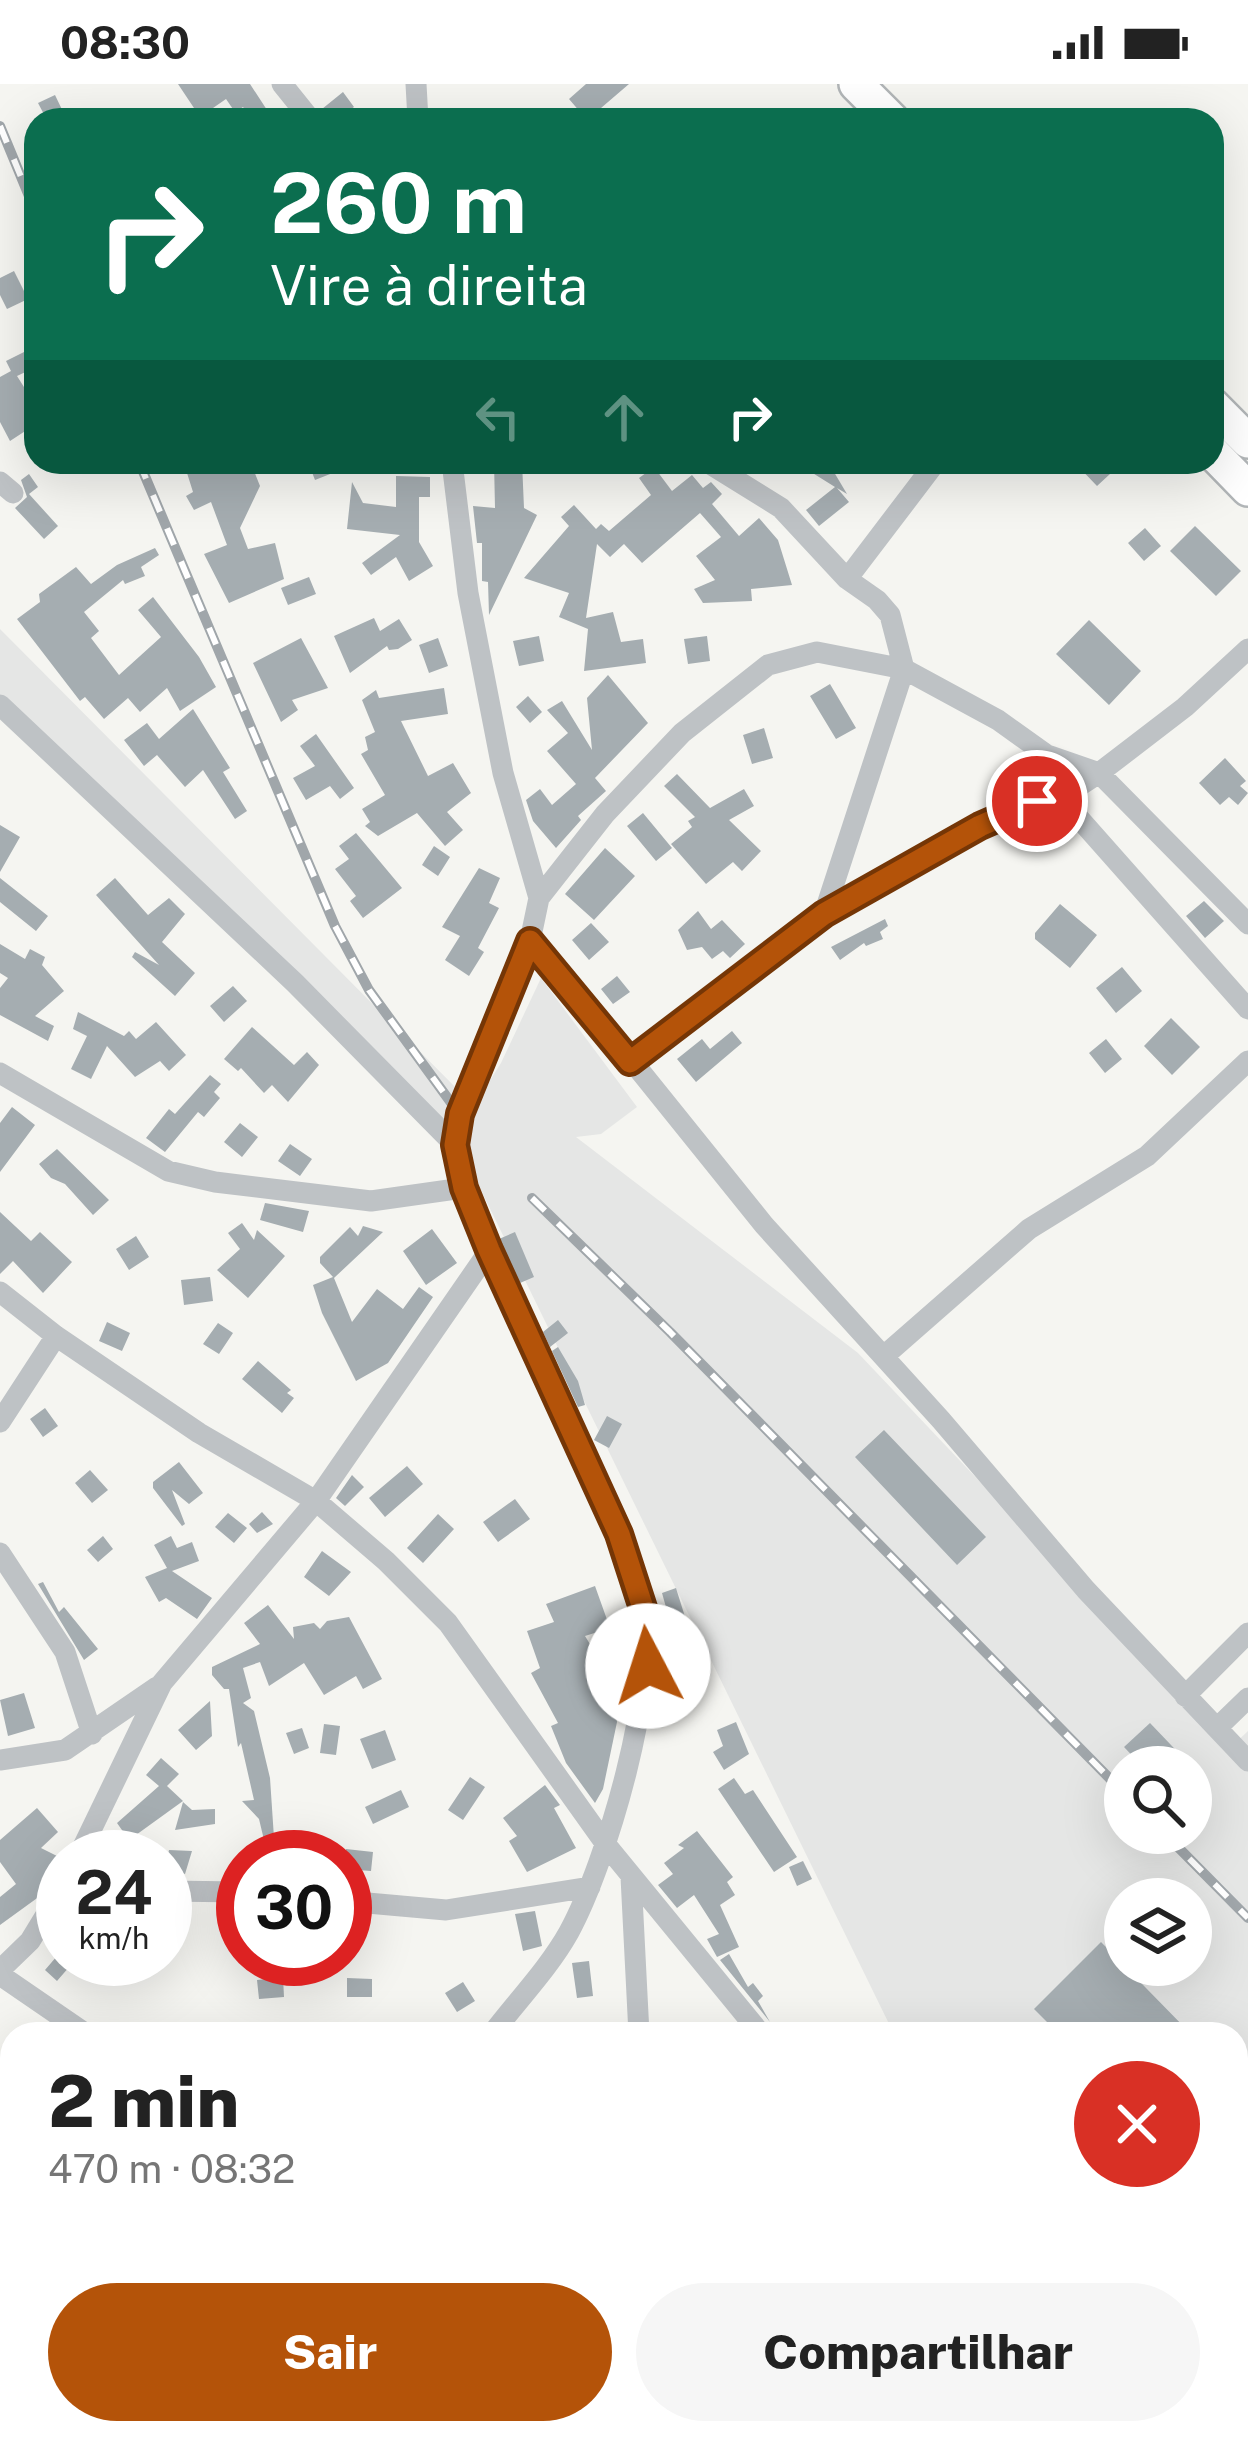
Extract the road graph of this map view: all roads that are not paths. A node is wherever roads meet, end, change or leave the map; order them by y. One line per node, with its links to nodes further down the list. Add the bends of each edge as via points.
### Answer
1 (282, 84): 3 (street)
2 (856, 84): 4 (highway)
3 (301, 108)
4 (880, 108)
5 (1224, 417): 6 (highway)
6 (1248, 441)
7 (1224, 464): 11 (highway)
8 (453, 474): 19 (street, via 502,772)
9 (726, 474): 12 (street, via 781,508)
10 (927, 474): 12 (street)
11 (1248, 489)
12 (847, 579): 14 (street, via 890,615)
13 (1248, 649): 17 (street)
14 (904, 668): 16 (street); 19 (street, via 817,652 768,665 682,733); 20 (street)
15 (0, 705): 27 (street)
16 (1047, 755): 17 (street); 18 (street)
17 (1099, 773): 18 (street); 21 (street)
18 (1061, 798): 20 (street, via 980,826); 23 (street)
19 (539, 898): 22 (street)
20 (824, 914): 25 (street)
21 (1248, 924)
22 (530, 941): 25 (street); 27 (street, via 460,1114)
23 (1248, 1009)
24 (1248, 1060): 32 (street, via 1147,1156 1029,1229)
25 (630, 1062): 32 (street, via 764,1226)
26 (5, 1081): 28 (street, via 168,1171 215,1182 371,1201)
27 (455, 1145): 28 (street)
28 (464, 1188): 29 (street)
29 (489, 1250): 34 (street); 45 (street, via 619,1534 643,1608 648,1666)
30 (0, 1292): 31 (street)
31 (56, 1336): 33 (street); 34 (street)
32 (884, 1355): 38 (street)
33 (0, 1422)
34 (316, 1501): 37 (street); 45 (street, via 448,1623)
35 (0, 1553): 41 (street, via 64,1652)
36 (1248, 1633): 38 (street)
37 (163, 1683): 41 (street); 44 (street)
38 (1185, 1696): 40 (street)
39 (1248, 1698): 40 (street)
40 (1217, 1728): 43 (street)
41 (92, 1734): 42 (street, via 65,1750)
42 (0, 1760)
43 (1248, 1762)
44 (91, 1830)
45 (607, 1846): 46 (street); 47 (street)
46 (631, 1876): 53 (street); 54 (street)
47 (590, 1887): 48 (street, via 446,1910); 52 (street, via 567,1935)
48 (372, 1903)
49 (36, 1931): 50 (street)
50 (0, 1973): 51 (street)
51 (69, 2022)
52 (501, 2022)
53 (639, 2022)
54 (751, 2022)

